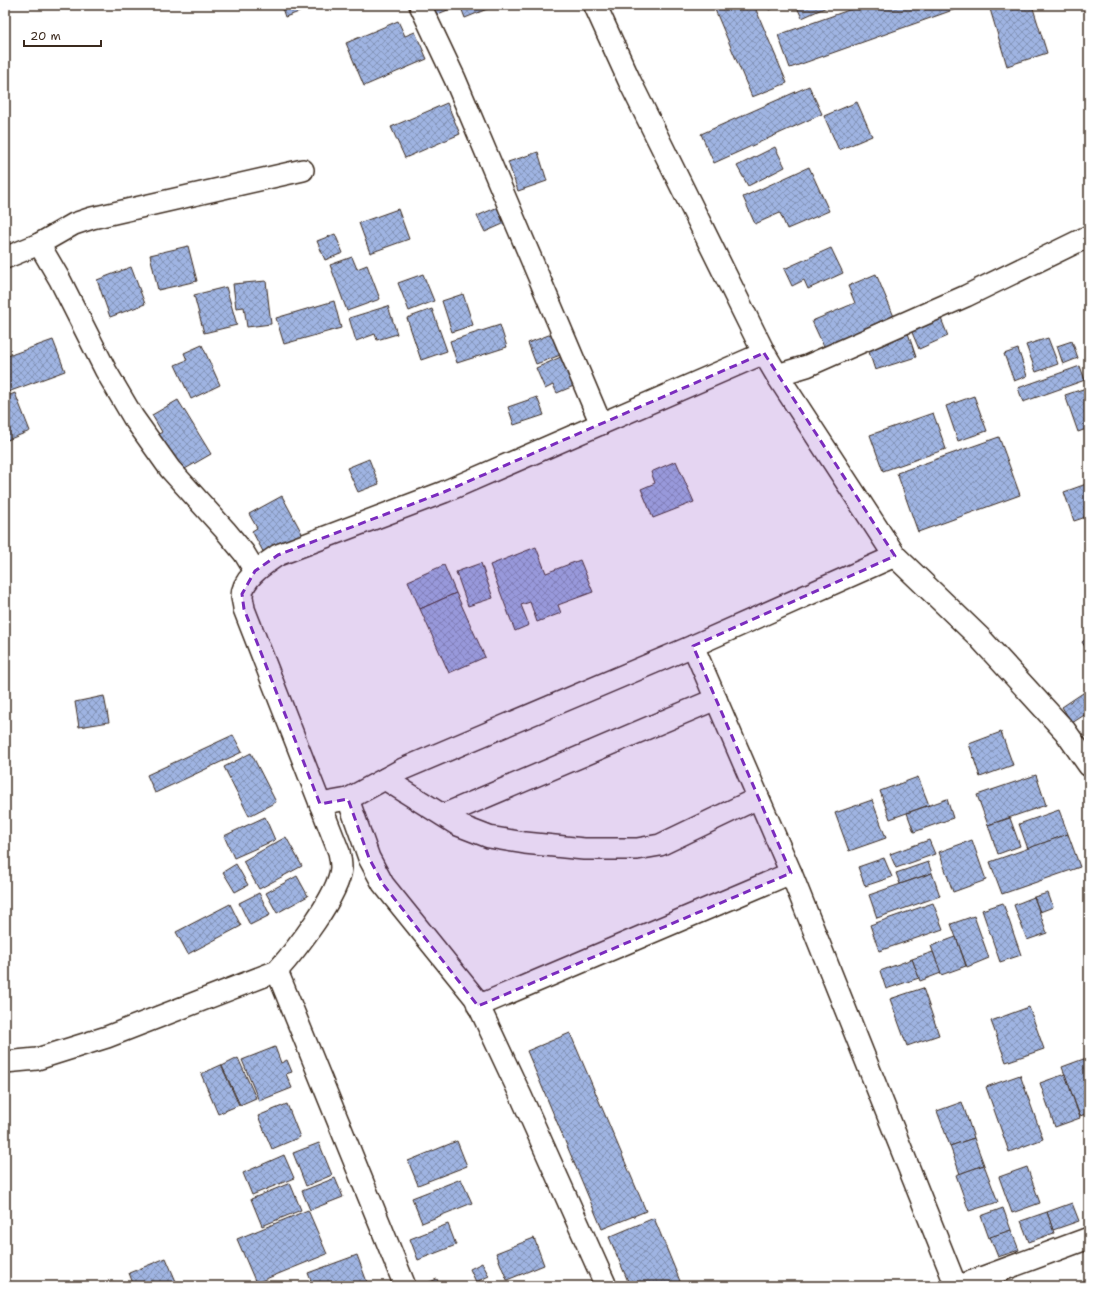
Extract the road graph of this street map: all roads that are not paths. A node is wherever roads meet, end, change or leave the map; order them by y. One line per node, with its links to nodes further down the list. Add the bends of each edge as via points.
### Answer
1 (420, 5): 9 (street, via 455,79)
2 (595, 5): 7 (main road, via 630,82)
3 (303, 170): 5 (street, via 92,218 74,224)
4 (1089, 236): 8 (street, via 966,296 829,357)
5 (39, 244): 6 (street); 11 (street, via 133,417 170,469 225,530)
6 (5, 258)
7 (764, 353): 8 (main road); 9 (street)
8 (777, 375): 10 (main road)
9 (601, 424): 11 (street, via 444,492 278,555)
10 (894, 556): 12 (street); 14 (main road, via 985,643 1065,731)
11 (255, 571): 18 (street, via 242,594 244,609)
12 (693, 646): 13 (street); 15 (street)
13 (716, 699): 16 (street); 19 (street)
14 (1089, 765)
15 (385, 778): 17 (street); 19 (street)
16 (758, 798): 19 (street, via 660,845 637,849 584,849 496,838 458,825); 20 (street)
17 (348, 799): 18 (street); 22 (street, via 369,858 383,884 475,998)
18 (320, 804): 21 (street, via 339,852 341,869 334,890 313,924)
19 (443, 815)
20 (790, 873): 22 (street); 27 (street)
21 (277, 971): 23 (street, via 107,1037 37,1059); 25 (street)
22 (478, 1006): 26 (street)
23 (5, 1062)
24 (1089, 1238): 27 (street)
25 (405, 1286)
26 (606, 1286)
27 (958, 1286)

